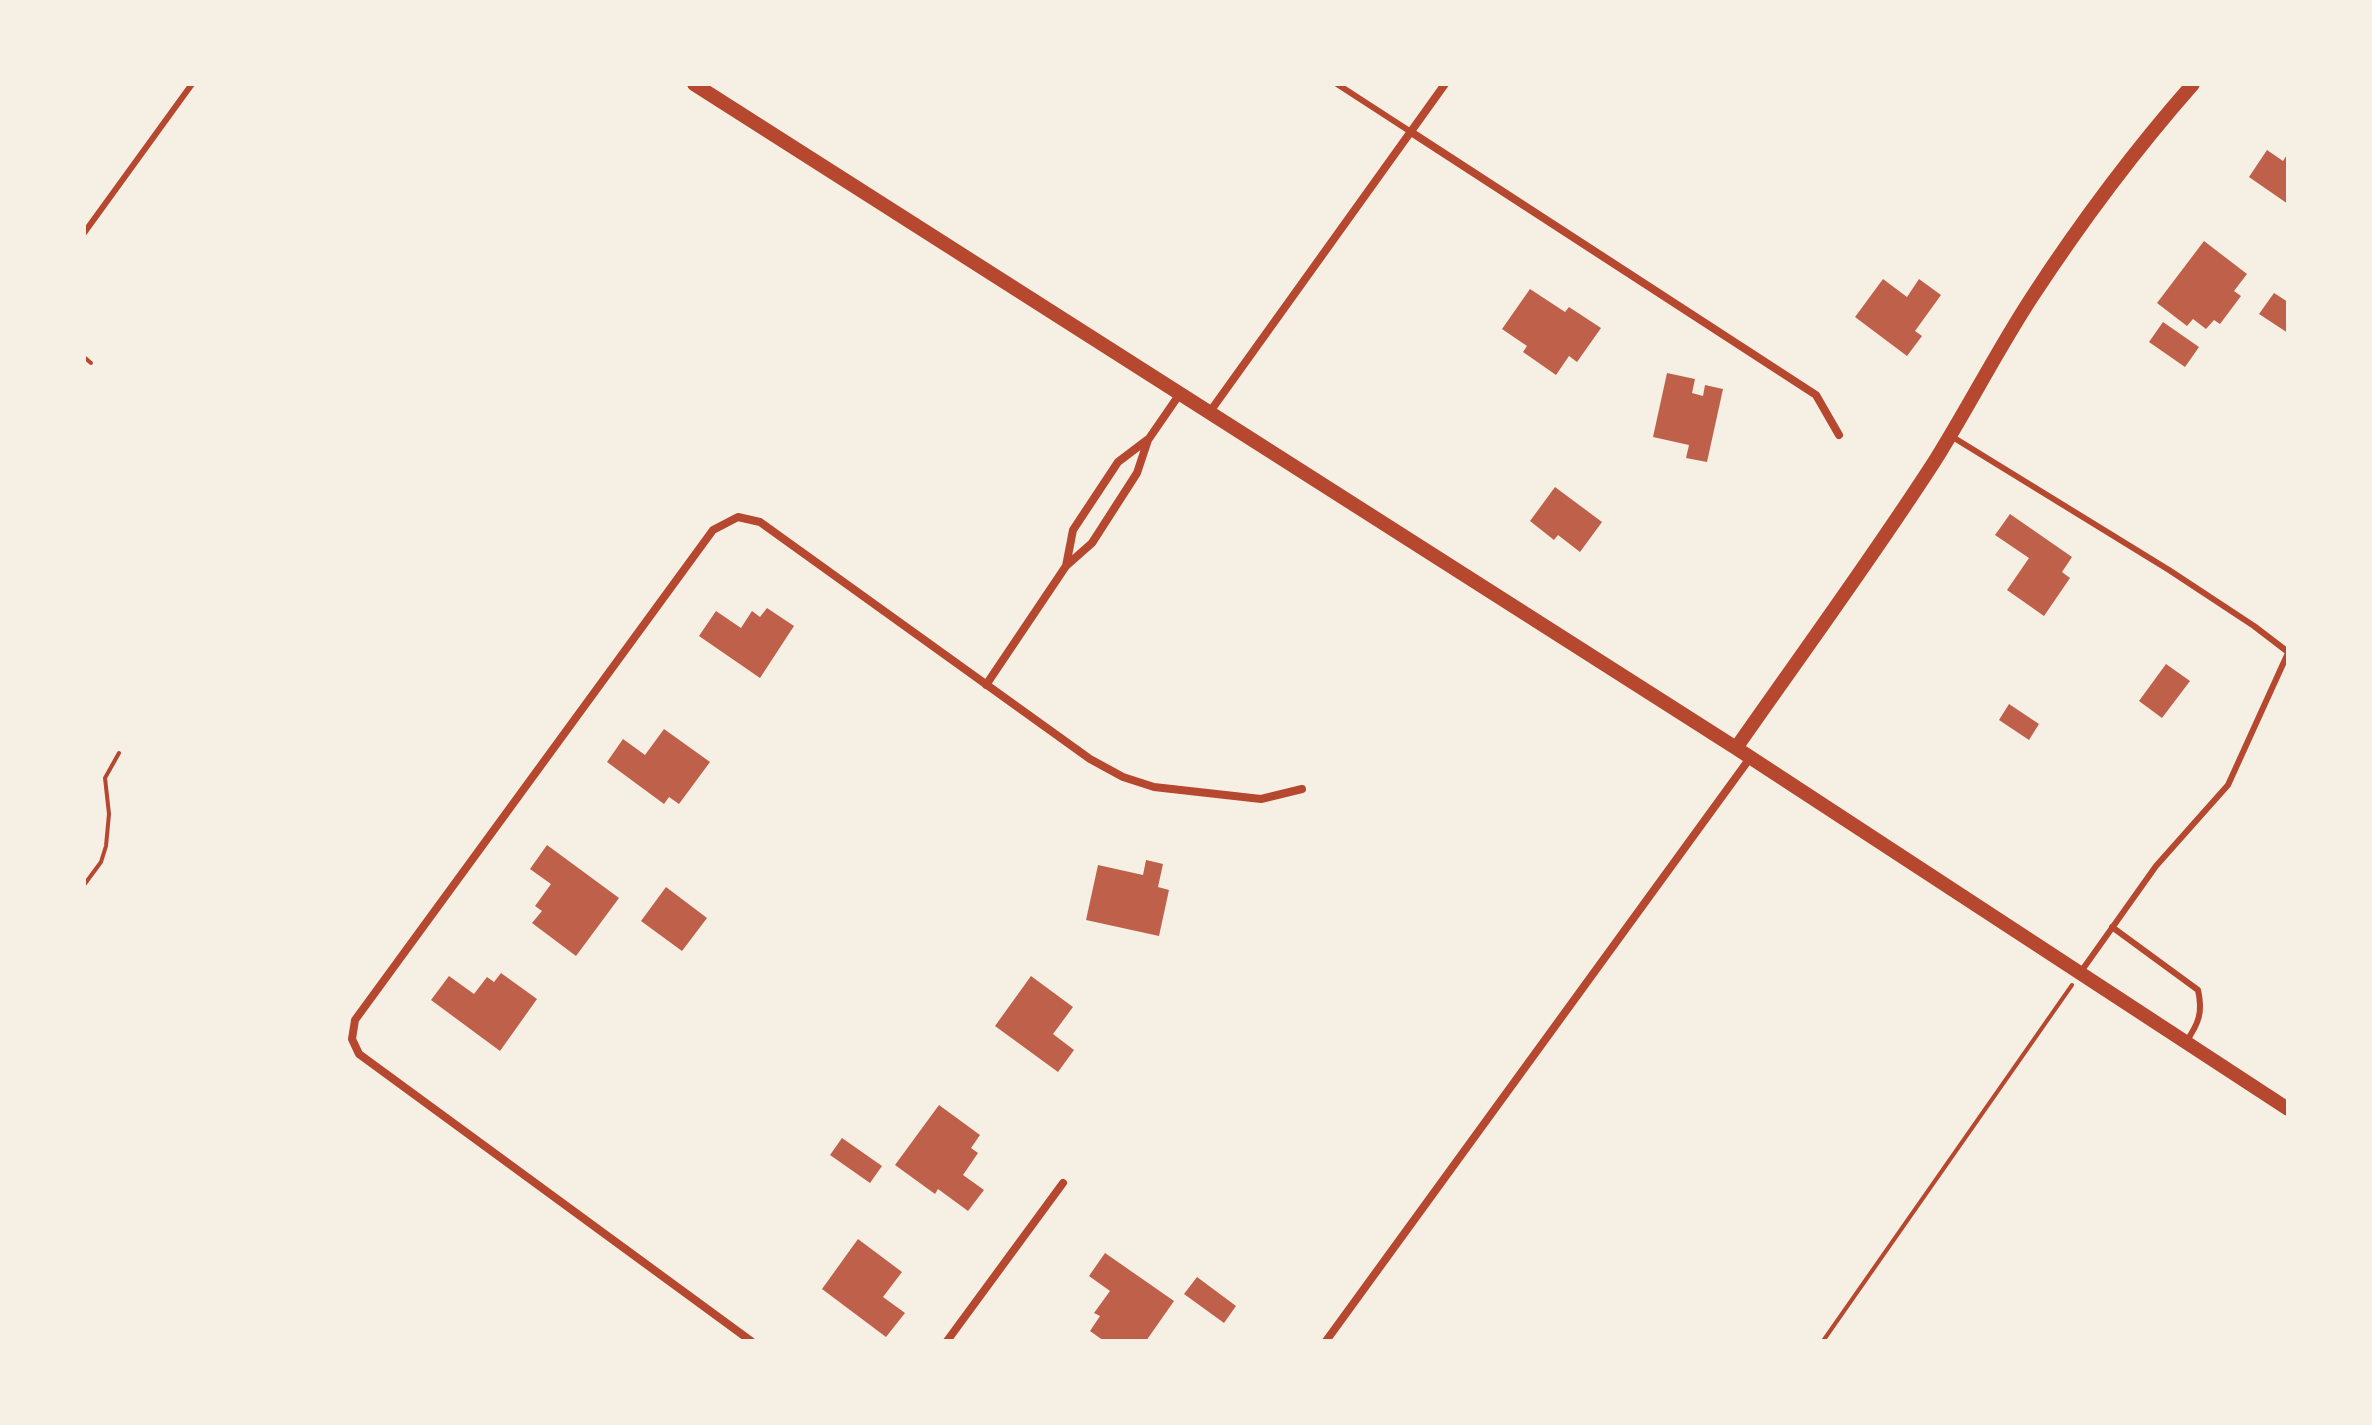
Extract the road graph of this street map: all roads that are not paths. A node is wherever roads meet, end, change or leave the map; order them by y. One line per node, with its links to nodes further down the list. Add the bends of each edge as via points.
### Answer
1 (192, 84): 7 (lane)
2 (694, 84): 8 (street)
3 (1337, 84): 6 (lane)
4 (1445, 84): 6 (street)
5 (2193, 84): 11 (street, via 2088,214)
6 (1411, 132): 9 (street); 10 (street, via 1816,395)
7 (84, 233)
8 (1179, 395): 9 (street); 12 (street)
9 (1209, 413): 16 (street)
10 (1839, 435)
11 (1949, 436): 14 (lane, via 2169,570); 16 (street)
12 (1148, 440): 13 (street, via 1137,473 1092,543); 13 (street, via 1118,462 1073,530)
13 (1066, 566): 15 (street)
14 (2288, 653): 19 (lane, via 2228,785 2182,834)
15 (986, 685): 18 (street, via 1123,777 1154,787 1261,799); 24 (street, via 760,522 738,517 713,530 355,1020 352,1039 359,1054)
16 (1736, 748): 17 (street)
17 (1750, 758): 20 (street); 26 (street)
18 (1302, 789)
19 (2112, 927): 20 (lane); 21 (lane, via 2198,990 2199,1022)
20 (2080, 973): 21 (street)
21 (2186, 1042): 22 (street)
22 (2288, 1109)
23 (1063, 1183): 25 (street)
24 (751, 1341)
25 (947, 1341)
26 (1326, 1341)

